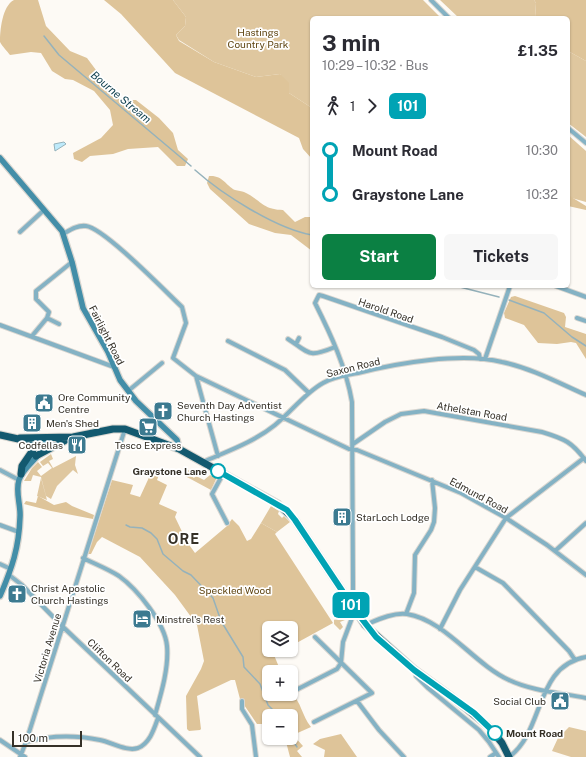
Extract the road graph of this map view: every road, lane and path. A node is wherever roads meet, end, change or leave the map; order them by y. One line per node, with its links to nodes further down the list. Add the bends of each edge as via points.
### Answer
1 (432, 0): 2 (street)
2 (447, 16)
3 (570, 130): 4 (street)
4 (586, 143)
5 (0, 160): 6 (street, Fairlight Road)
6 (44, 210): 7 (street); 8 (street, Fairlight Road)
7 (20, 232)
8 (63, 234): 9 (street, Fairlight Road); 29 (street, Edmund Road, via 78,226 102,234 182,307 186,323 173,358)
9 (72, 262): 13 (street, via 36,291 36,299 49,312); 27 (street, Fairlight Road, via 83,308)
10 (509, 288): 25 (street)
11 (561, 288): 12 (street)
12 (586, 297)
13 (47, 318): 16 (street); 18 (street)
14 (577, 318): 15 (street)
15 (586, 321)
16 (59, 324)
17 (0, 325): 18 (street)
18 (32, 336): 27 (street)
19 (299, 338): 22 (street)
20 (288, 339): 22 (street)
21 (228, 341): 31 (street, via 284,370)
22 (296, 344): 23 (street, via 308,354 319,354)
23 (335, 347): 24 (street, Harold Road, via 315,303 319,296 442,337 474,350); 28 (street, Harold Road)
24 (480, 359): 25 (street, Saxon Road); 28 (street, Saxon Road, via 424,361)
25 (485, 359): 32 (street, via 522,368)
26 (162, 364): 30 (street)
27 (114, 367): 30 (street, Fairlight Road)
28 (345, 375): 31 (street, Saxon Road, via 324,382); 40 (street, Harold Road, via 352,402)
29 (196, 376): 33 (street, Edmund Road); 44 (street)
30 (128, 391): 41 (street, Fairlight Road, via 158,424 175,437)
31 (309, 393): 33 (street, Saxon Road)
32 (586, 395)
33 (283, 418): 42 (street, Edmund Road); 44 (street, Saxon Road, via 259,436)
34 (125, 429): 37 (highway); 41 (highway); 57 (street, Victoria Avenue)
35 (0, 435): 36 (highway)
36 (20, 438): 38 (highway); 39 (highway)
37 (71, 438): 38 (highway); 43 (highway)
38 (46, 440): 39 (highway); 43 (street, via 43,449)
39 (28, 441): 49 (highway, via 33,450 22,466)
40 (353, 444): 42 (street, Harold Road); 45 (street, Athelstan Road, via 384,422 406,413 424,411 542,432 561,438 575,447)
41 (179, 449): 46 (highway)
42 (354, 450): 50 (street, Edmund Road); 63 (street, Harold Road, via 353,591)
43 (36, 456): 49 (street)
44 (218, 456): 46 (street, Saxon Road)
45 (585, 460): 51 (street)
46 (203, 463): 48 (highway)
47 (0, 470): 49 (street)
48 (223, 474): 52 (street, via 212,494); 63 (highway, via 287,510)
49 (20, 477): 55 (street, via 17,489)
50 (432, 480): 51 (street, Edmund Road); 65 (street, via 434,522 415,555 414,593)
51 (506, 518): 56 (street, Edmund Road); 59 (street)
52 (227, 523)
53 (586, 523): 56 (street)
54 (0, 525): 55 (street)
55 (19, 532): 60 (street, via 15,559)
56 (555, 551): 61 (street, Edmund Road)
57 (83, 558): 67 (street, Victoria Avenue); 79 (street, via 129,584 162,626 168,653)
58 (0, 564): 60 (street, Clifton Road)
59 (475, 567): 68 (street, via 447,612); 71 (street, via 503,583)
60 (10, 572): 62 (street); 67 (street, Clifton Road)
61 (586, 575)
62 (0, 596)
63 (347, 598): 64 (highway)
64 (355, 610): 66 (highway); 72 (street, via 343,642)
65 (406, 614): 66 (street, via 398,614); 68 (street)
66 (365, 625): 73 (highway)
67 (62, 626): 79 (street, Clifton Road); 82 (street, Victoria Avenue)
68 (440, 629): 75 (street, via 489,668 509,680)
69 (315, 637): 72 (street)
70 (586, 658): 71 (street)
71 (575, 660): 75 (street, via 560,669)
72 (342, 663): 74 (street, via 337,669); 78 (street, via 372,692)
73 (414, 670): 83 (street, via 420,680 479,730); 89 (highway, via 490,727)
74 (298, 689)
75 (545, 690): 76 (street); 89 (street, via 529,732 516,752)
76 (586, 698)
77 (242, 701): 86 (street, via 242,709 252,725)
78 (357, 701): 80 (street); 87 (street)
79 (156, 717): 82 (street, via 152,734 144,745 132,749 100,740 66,736); 85 (street, Clifton Road)
80 (314, 722)
81 (0, 740): 84 (street)
82 (26, 742): 84 (street, Victoria Avenue)
83 (497, 755): 88 (street)
84 (22, 756)
85 (200, 757)
86 (256, 757)
87 (404, 757)
88 (490, 757)
89 (509, 757)

